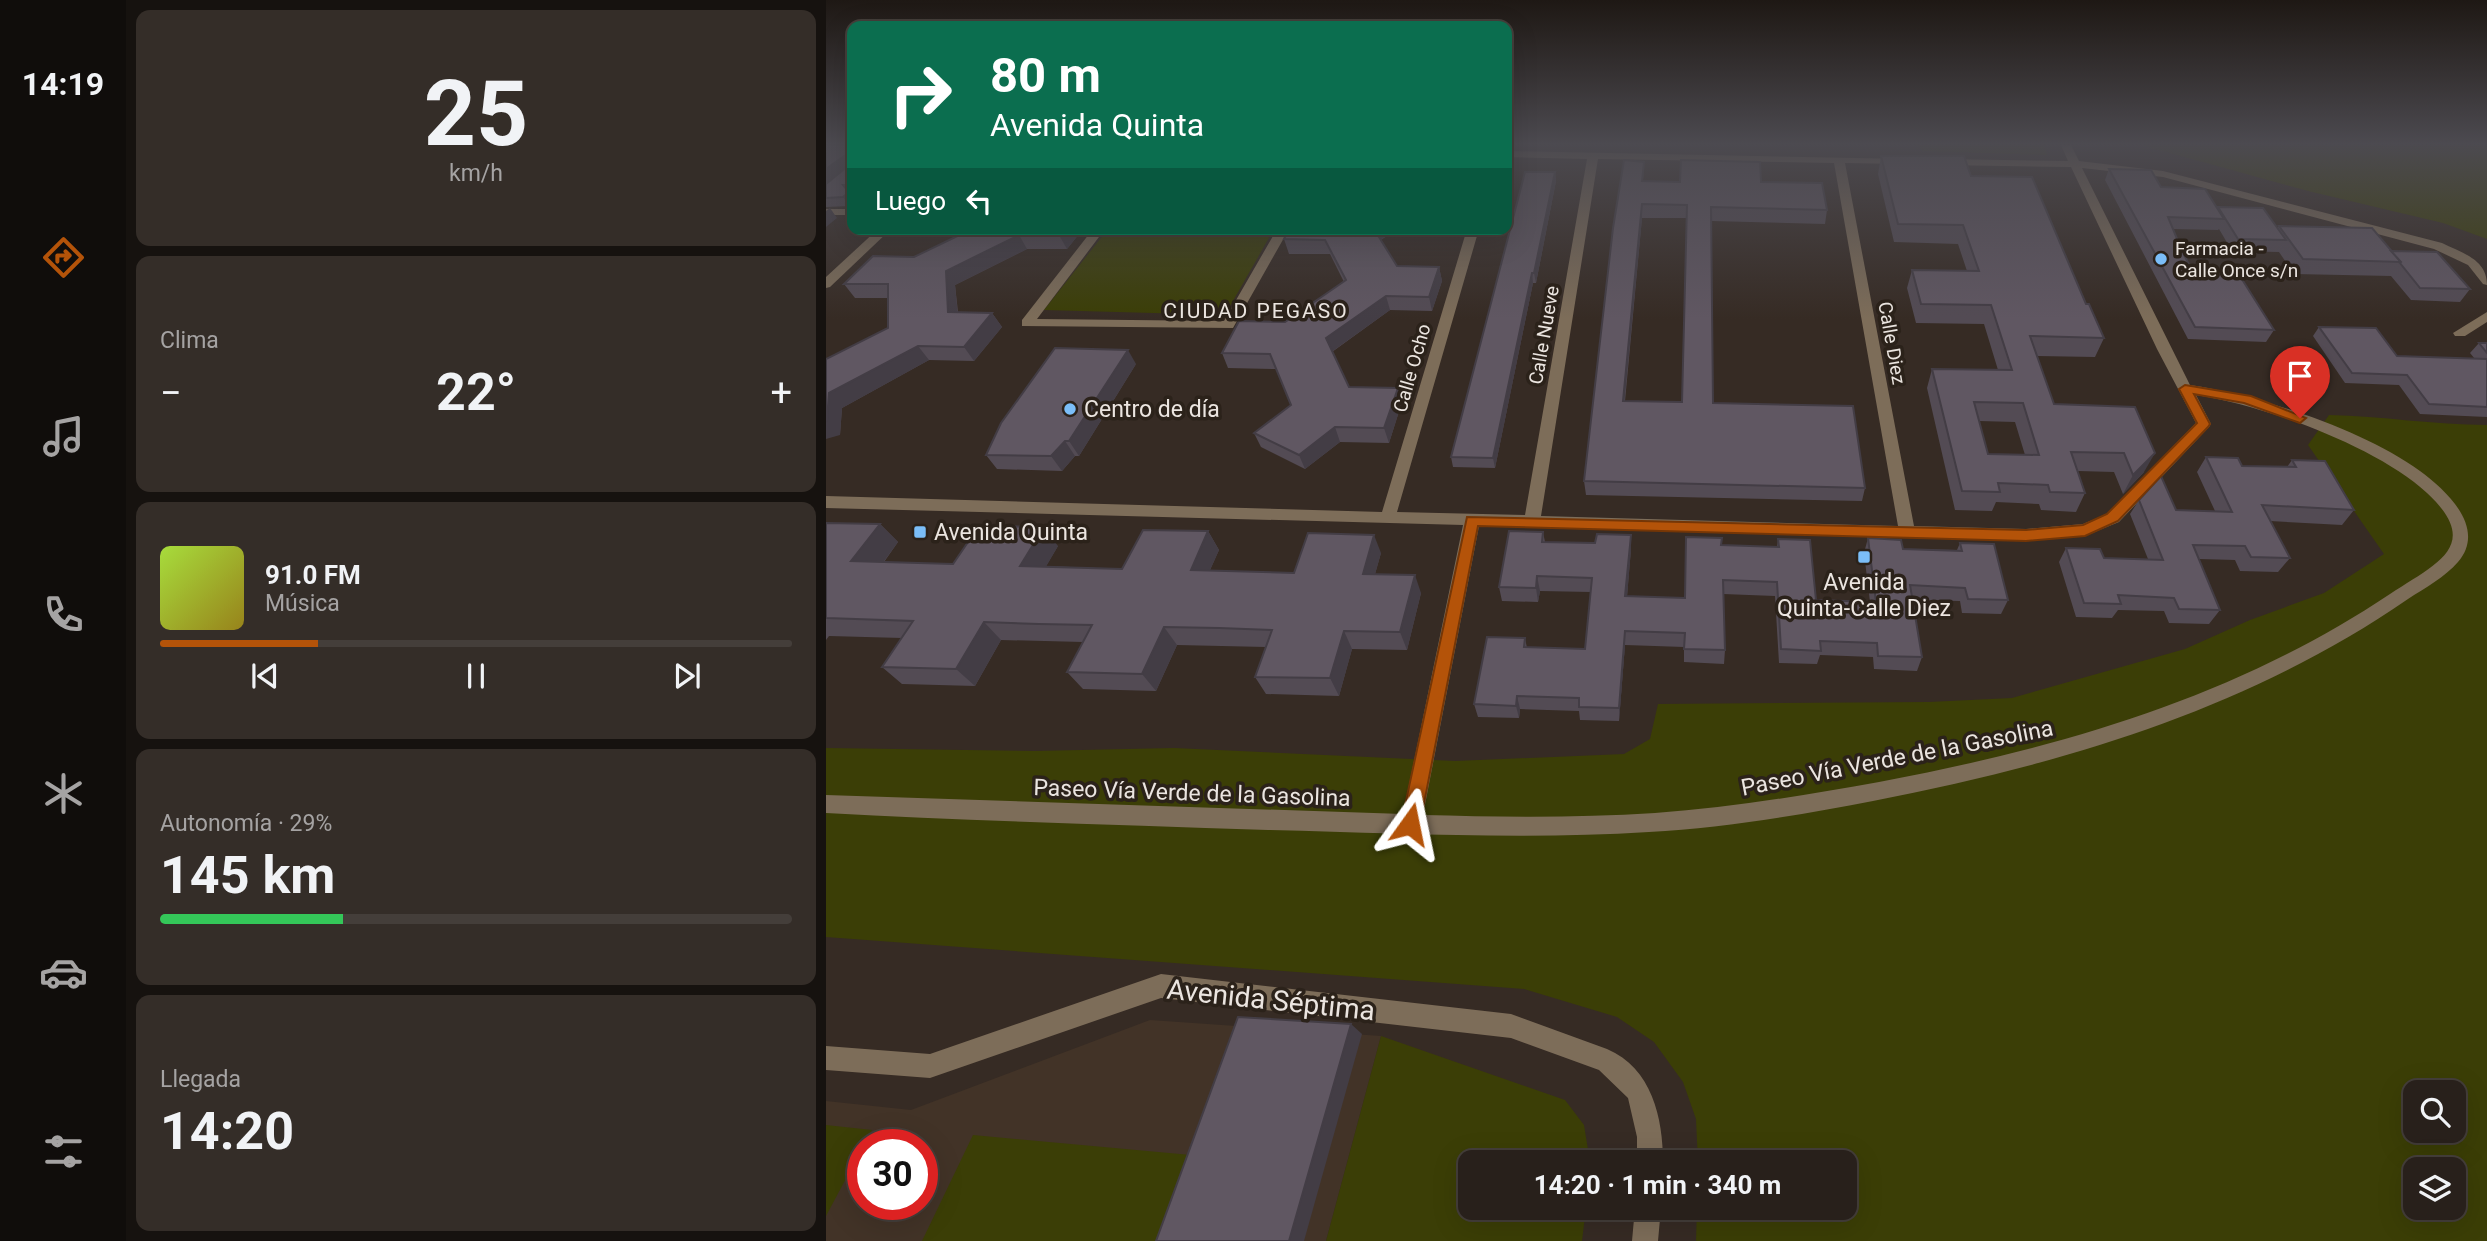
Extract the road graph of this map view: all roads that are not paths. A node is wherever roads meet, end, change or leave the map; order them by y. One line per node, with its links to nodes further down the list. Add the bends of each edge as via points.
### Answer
1 (1585, 203): 19 (street, Calle Nueve)
2 (1847, 203): 20 (street, Calle Diez)
3 (2093, 203): 15 (street)
4 (2273, 203): 11 (street, via 2438,246 2472,262)
5 (826, 212): 6 (street)
6 (847, 212)
7 (879, 235): 12 (street)
8 (1094, 235): 9 (street, via 1027,323 1228,325)
9 (1280, 235)
10 (1470, 235): 17 (street, Calle Ocho)
11 (2487, 281)
12 (826, 284)
13 (2487, 316): 14 (street)
14 (2460, 333)
15 (2185, 389): 20 (street, via 2204,424 2113,517 2085,530 2026,535); 22 (street, Paseo Vía Verde de la Gasolina, via 2246,399 2300,418 2400,465 2432,486 2461,531 2462,542 2452,559 2318,649 2223,695 2092,743 1984,771 1752,813 1628,824)
16 (826, 502): 17 (street)
17 (1388, 517): 18 (street)
18 (1472, 520): 19 (street); 22 (street)
19 (1532, 521): 20 (street)
20 (1907, 532)
21 (826, 804): 22 (street, Paseo Vía Verde de la Gasolina)
22 (1410, 824)
23 (826, 1058): 24 (street, Avenida Séptima, via 930,1066 1161,986 1511,1026 1607,1061 1639,1091)
24 (1650, 1150)
25 (1647, 1220): 26 (street)
26 (1645, 1241)

